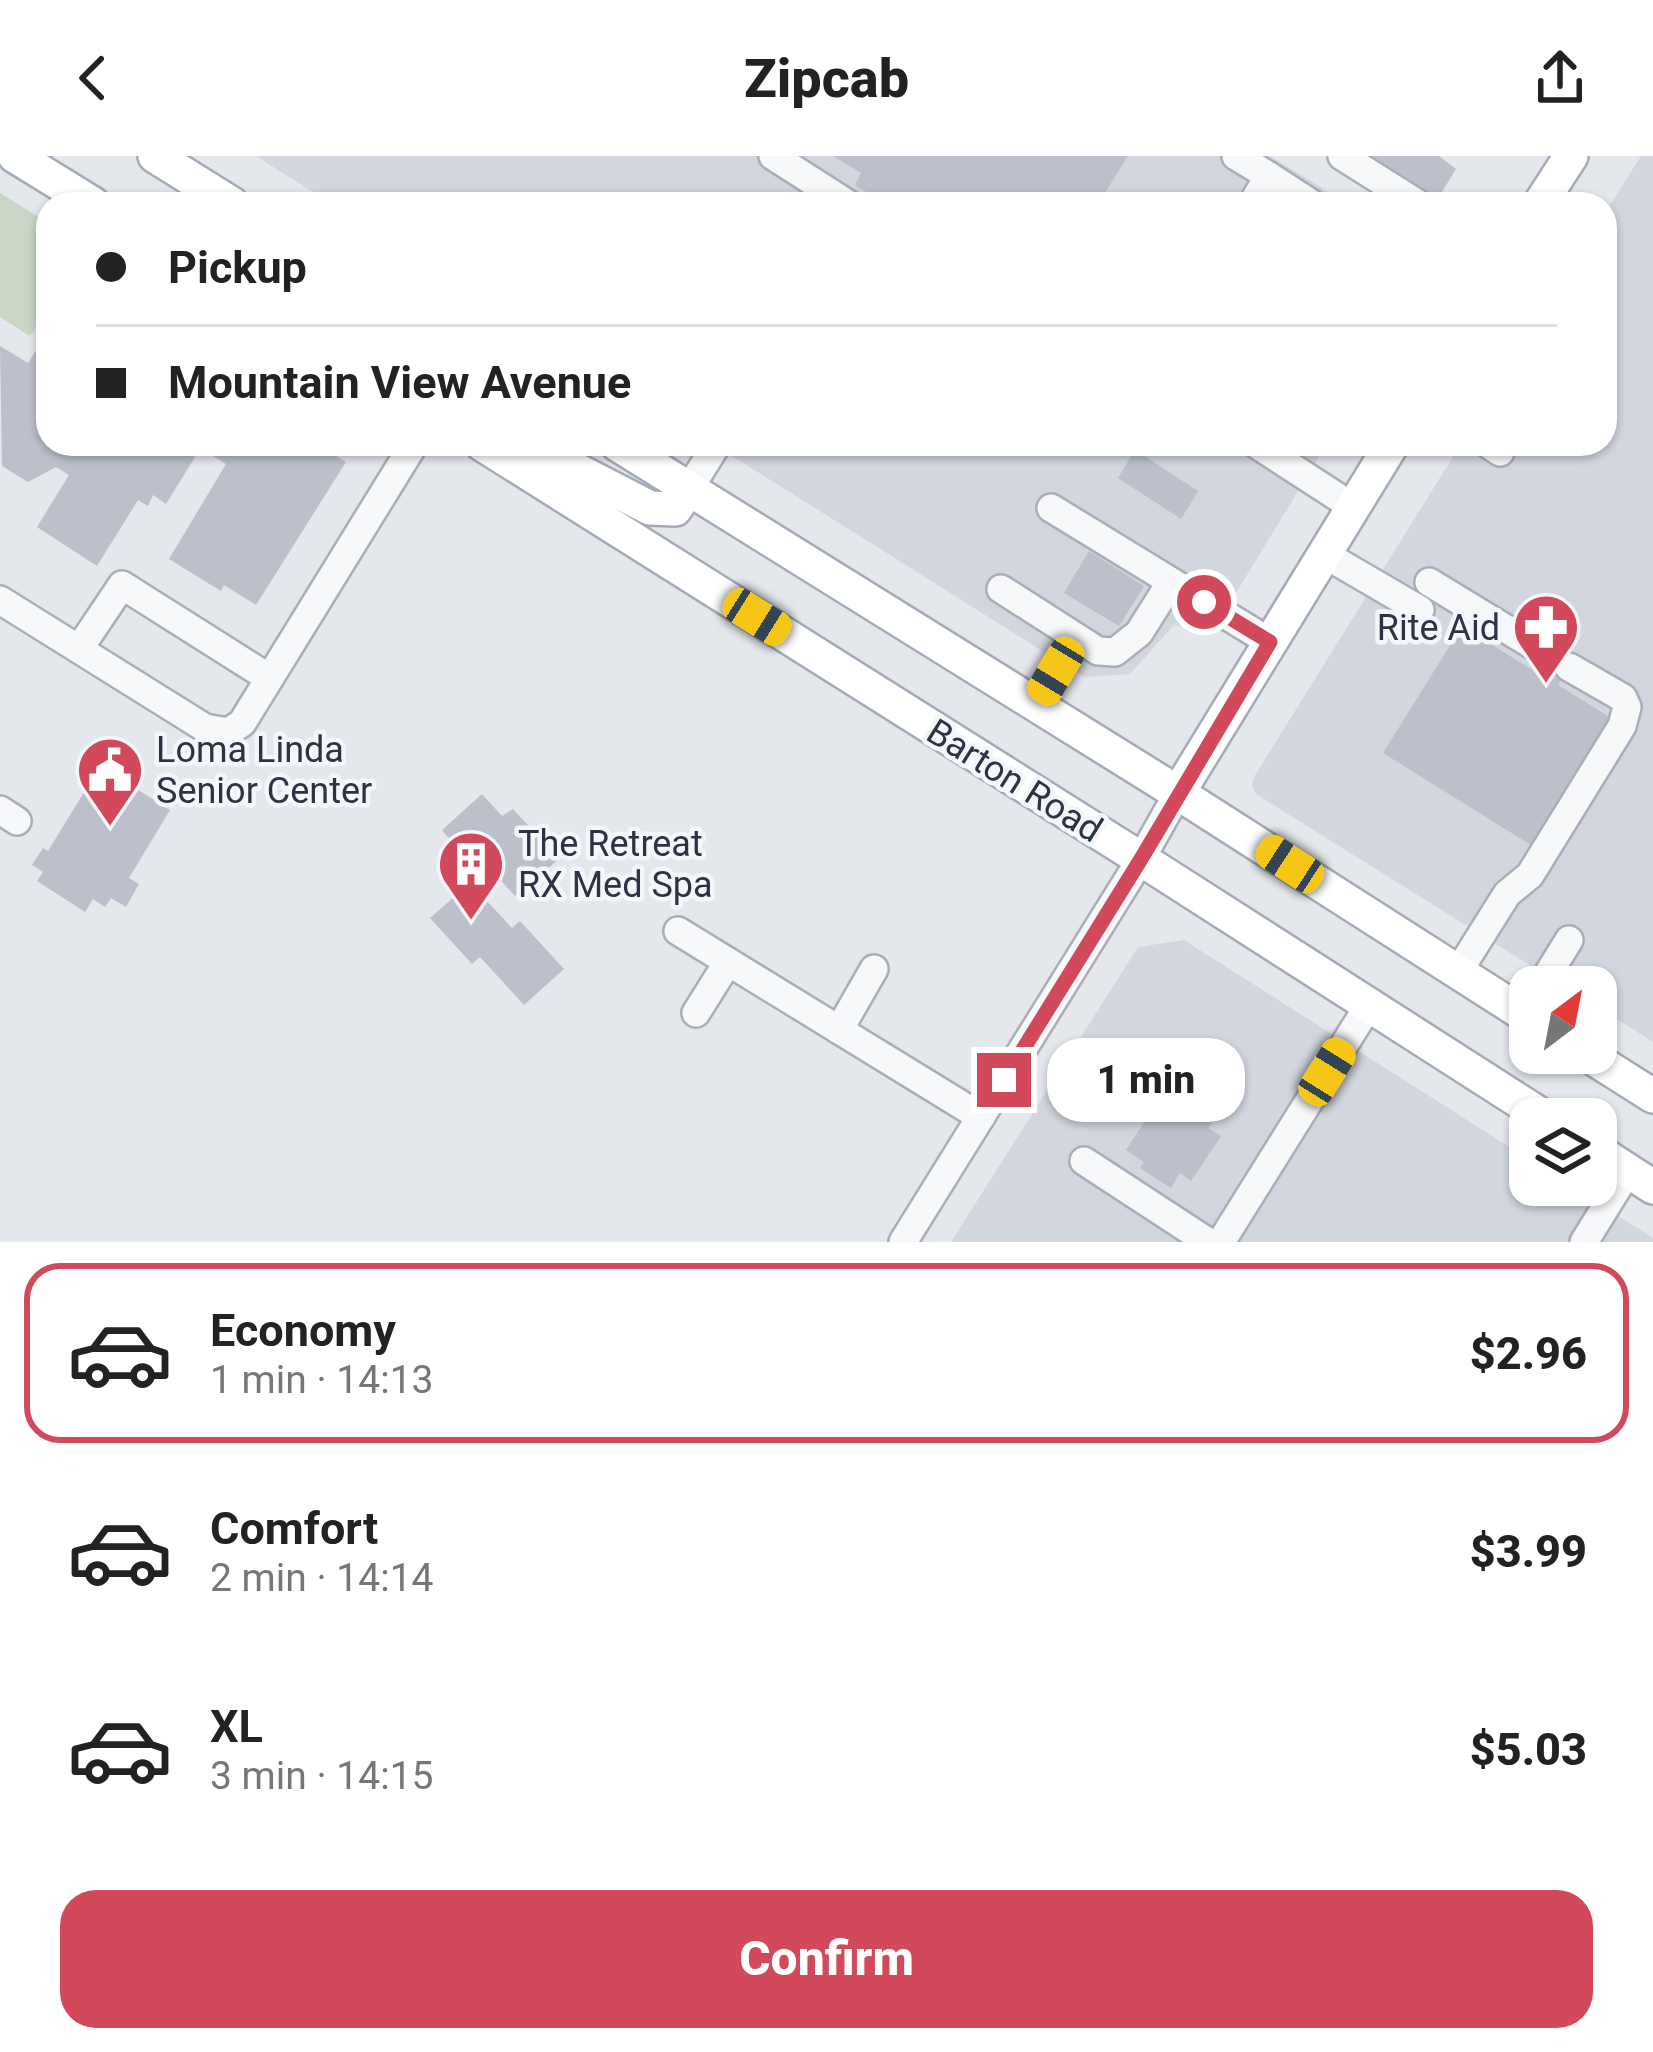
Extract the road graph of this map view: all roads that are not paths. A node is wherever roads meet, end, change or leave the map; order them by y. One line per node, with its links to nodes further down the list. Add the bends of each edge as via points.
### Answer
1 (15, 156): 8 (main road)
2 (155, 156): 9 (main road)
3 (773, 156): 10 (street)
4 (1236, 156): 7 (street)
5 (1342, 156): 13 (street)
6 (1571, 156): 14 (main road)
7 (1269, 176): 11 (street); 12 (street)
8 (74, 192)
9 (213, 192)
10 (829, 192)
11 (1259, 192)
12 (1294, 192)
13 (1399, 192)
14 (1548, 192)
15 (407, 456): 34 (street)
16 (501, 456): 37 (main road, Barton Road)
17 (549, 456): 22 (main road, via 650,508 675,509)
18 (636, 456): 22 (main road, Barton Road)
19 (710, 456): 22 (street)
20 (1274, 456): 23 (street)
21 (1385, 456): 23 (main road)
22 (689, 489): 35 (main road, Barton Road)
23 (1353, 507): 25 (main road)
24 (1052, 508): 26 (street)
25 (1324, 554): 30 (street); 32 (main road)
26 (1171, 582): 31 (street, via 1138,633 1115,652); 32 (street)
27 (1429, 582): 43 (street, via 1627,707 1530,875 1507,894)
28 (1001, 589): 31 (street)
29 (0, 600): 33 (street)
30 (1420, 610)
31 (1076, 638): 35 (street)
32 (1270, 642): 36 (main road)
33 (79, 649): 34 (street, via 205,728 228,732); 34 (street, via 122,585)
34 (269, 679)
35 (1036, 705): 36 (main road, Barton Road)
36 (1178, 793): 37 (street); 43 (main road, Barton Road)
37 (1141, 859): 45 (main road, Barton Road); 51 (street)
38 (678, 931): 40 (street)
39 (1569, 940): 41 (street)
40 (728, 962): 46 (street); 47 (street)
41 (1554, 966)
42 (874, 969): 47 (street)
43 (1458, 972): 44 (main road, Barton Road)
44 (1509, 996)
45 (1369, 1005): 50 (main road, Barton Road); 56 (street)
46 (696, 1013)
47 (839, 1030): 51 (street)
48 (1617, 1073): 49 (main road)
49 (1653, 1096)
50 (1514, 1098)
51 (981, 1117): 54 (street)
52 (1084, 1161): 55 (street)
53 (1640, 1179): 57 (street)
54 (908, 1240)
55 (1208, 1242)
56 (1221, 1242)
57 (1584, 1242)

